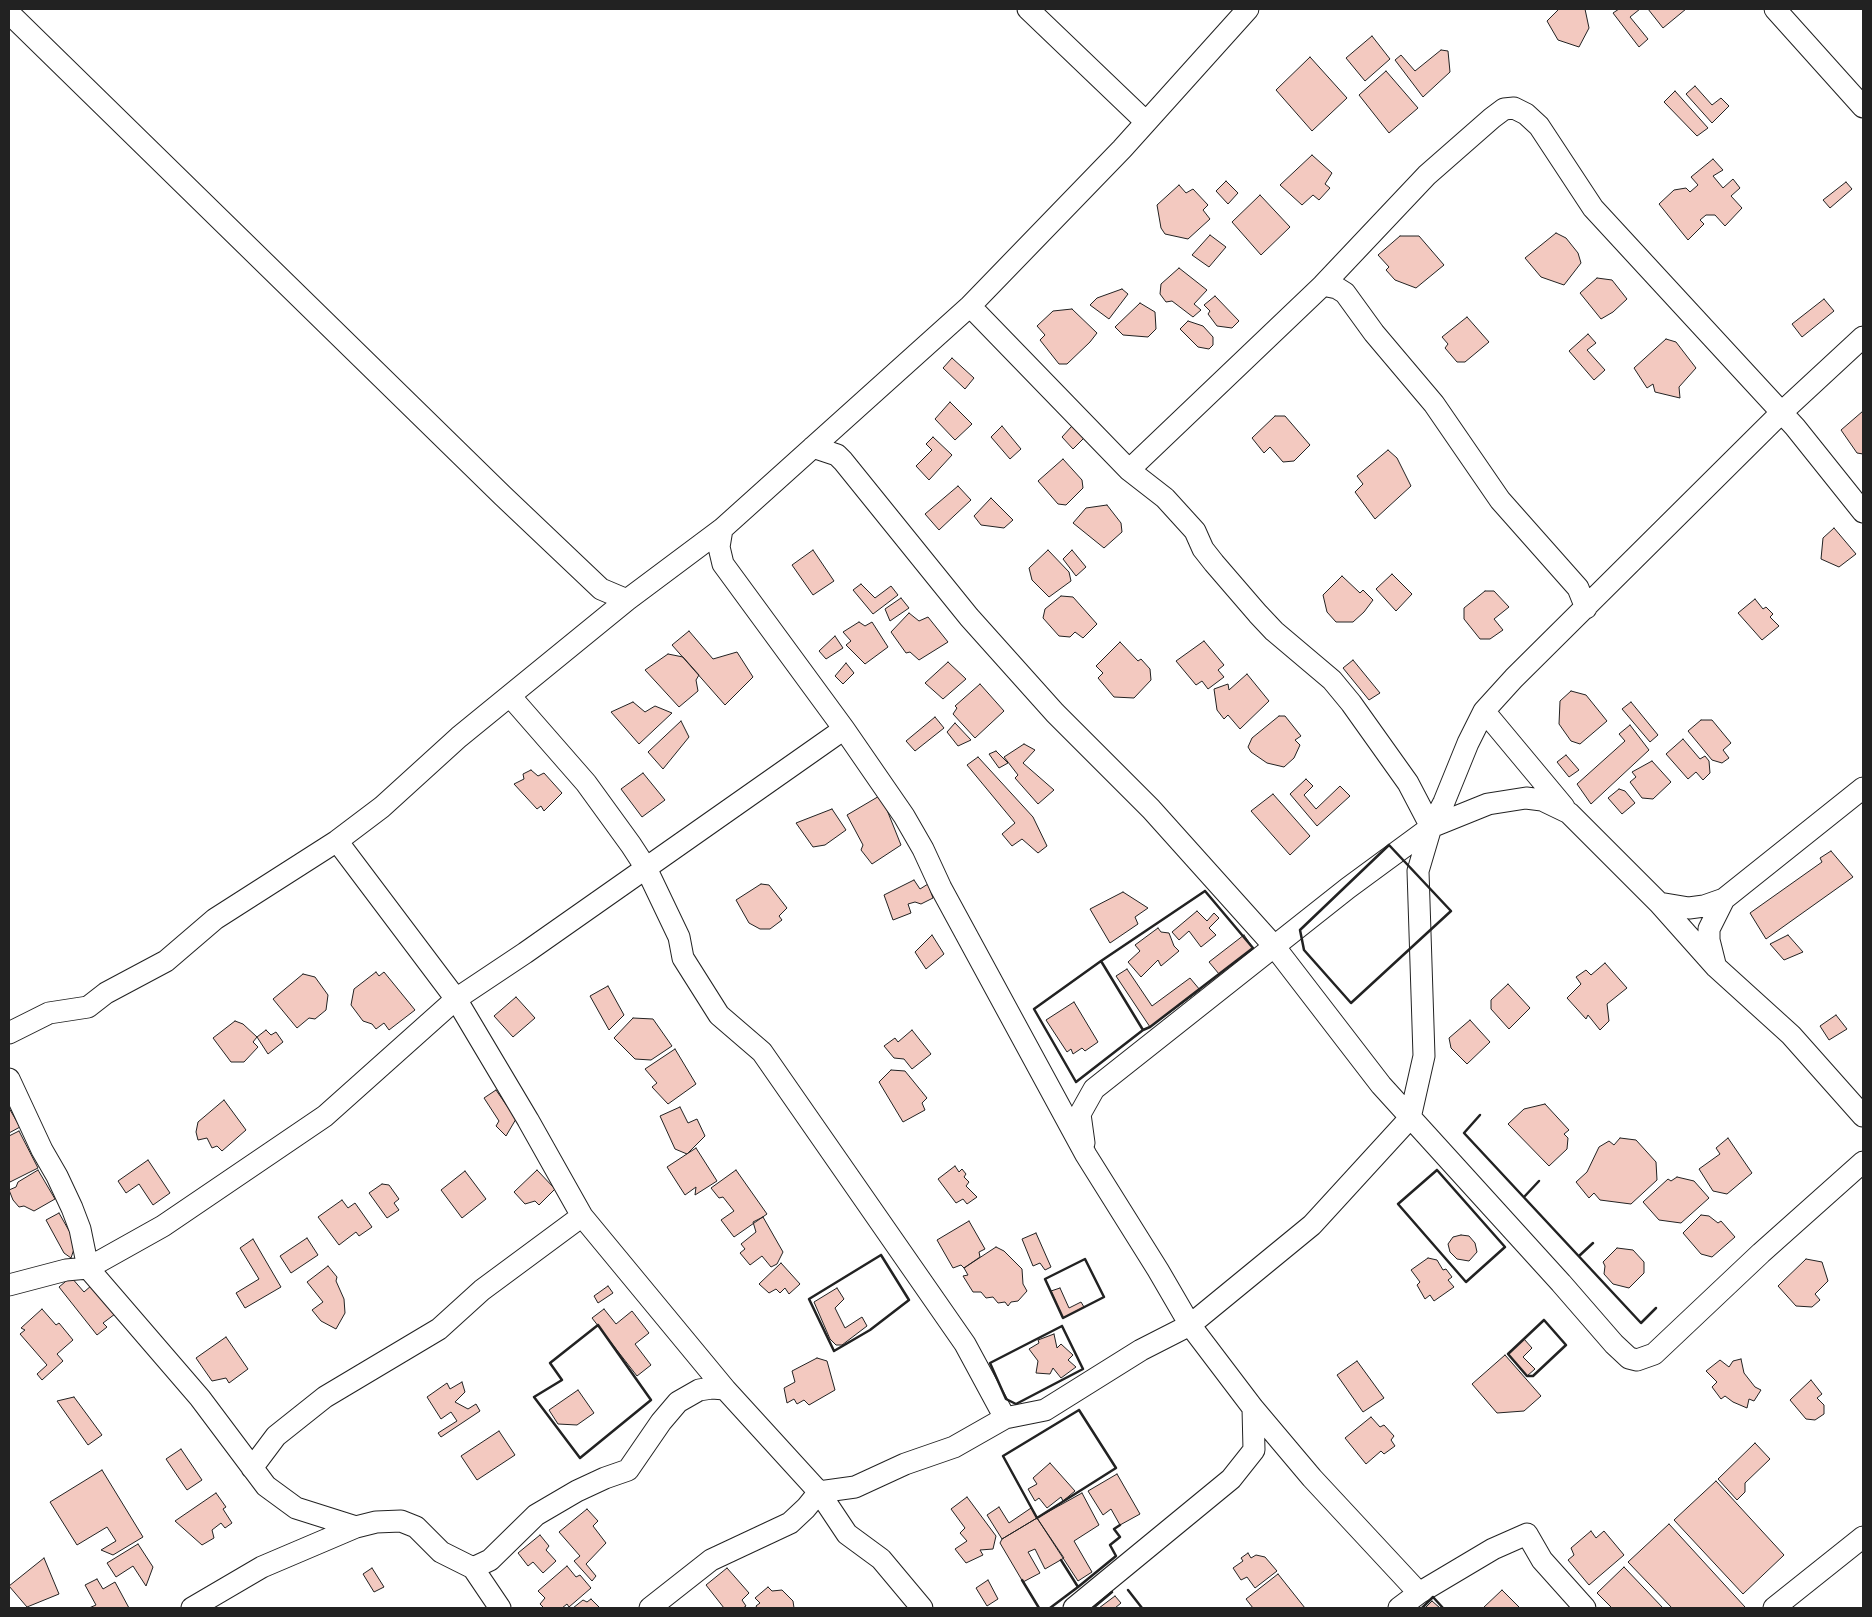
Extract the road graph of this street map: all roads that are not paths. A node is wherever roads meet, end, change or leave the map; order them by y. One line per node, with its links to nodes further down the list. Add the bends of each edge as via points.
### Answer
1 (1028, 9): 6 (street)
2 (1248, 9): 6 (street)
3 (1776, 9): 5 (street)
4 (9, 13): 15 (street, via 510,503 601,589)
5 (1863, 107)
6 (1146, 122): 8 (street)
7 (1323, 285): 10 (street, via 1439,163 1504,109 1514,108 1539,126 1593,208); 12 (street); 16 (street, via 1344,293 1434,404 1500,500 1578,588)
8 (970, 306): 11 (street); 12 (street)
9 (1863, 337): 10 (street)
10 (1782, 412): 13 (street); 16 (street)
11 (813, 447): 14 (street); 27 (street, via 843,460 976,625 1055,713 1151,809)
12 (1129, 470): 22 (street, via 1165,498 1195,531 1214,563 1274,631 1332,680 1408,783)
13 (1863, 512)
14 (722, 529): 15 (street); 19 (street, via 719,547 723,564)
15 (627, 600): 17 (street)
16 (1586, 608): 18 (street)
17 (510, 696): 23 (street, via 459,737 382,808); 24 (street, via 586,783)
18 (1484, 711): 21 (street); 22 (street)
19 (844, 729): 24 (street); 34 (street, via 923,849)
20 (1863, 788): 25 (street)
21 (1569, 813): 22 (street, via 1542,800 1526,798 1488,804); 26 (street)
22 (1430, 827): 27 (street); 33 (street, via 1418,871 1424,1056)
23 (337, 841): 29 (street); 30 (street, via 215,919 166,961 106,993 88,1007 49,1012)
24 (646, 868): 29 (street); 42 (street, via 679,937 683,958 718,1016 768,1060 964,1344)
25 (1724, 899): 26 (street, via 1689,908); 28 (street, via 1709,929)
26 (1659, 903): 28 (street)
27 (1274, 946): 33 (street); 34 (street, via 1094,1090 1080,1114)
28 (1716, 967): 32 (street, via 1792,1035)
29 (456, 999): 36 (street); 37 (street, via 325,1116 163,1226)
30 (9, 1033)
31 (9, 1079): 37 (street, via 72,1208)
32 (1863, 1116)
33 (1410, 1118): 35 (street, via 1614,1344 1629,1358 1637,1360 1654,1354); 39 (street, via 1312,1225)
34 (1086, 1155): 39 (street)
35 (1863, 1162)
36 (582, 1216): 40 (street); 43 (street, via 482,1290 438,1329 325,1398 276,1436)
37 (88, 1268): 38 (street, via 66,1270); 43 (street, via 200,1398)
38 (9, 1285)
39 (1190, 1325): 41 (street); 42 (street, via 1141,1350 1045,1410)
40 (725, 1389): 44 (street); 47 (street, via 712,1388 688,1394 661,1422 628,1470 577,1491 536,1515 490,1560)
41 (1253, 1408): 48 (street, via 1312,1478); 53 (street, via 1254,1450 1231,1479)
42 (1005, 1418): 44 (street, via 954,1446 905,1464 855,1488)
43 (252, 1468): 45 (street, via 266,1486 296,1508)
44 (819, 1492): 49 (street, via 790,1522 711,1560); 52 (street, via 846,1534 881,1559)
45 (356, 1527): 47 (street, via 401,1521 416,1527 441,1552); 50 (street, via 262,1567)
46 (1863, 1537): 56 (street)
47 (473, 1568): 51 (street)
48 (1419, 1593): 54 (street); 55 (street, via 1492,1549 1527,1534 1542,1560)
49 (660, 1605)
50 (192, 1608)
51 (500, 1608)
52 (922, 1608)
53 (1074, 1608)
54 (1399, 1608)
55 (1585, 1608)
56 (1774, 1608)

